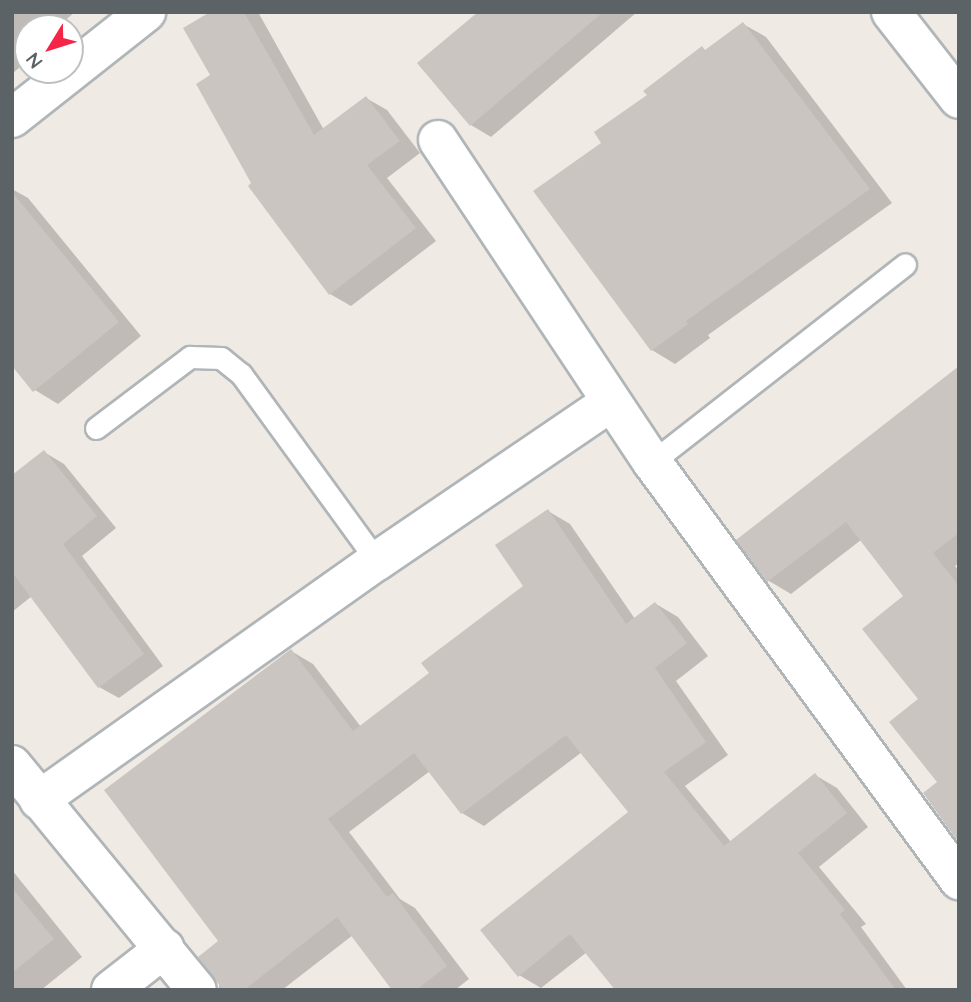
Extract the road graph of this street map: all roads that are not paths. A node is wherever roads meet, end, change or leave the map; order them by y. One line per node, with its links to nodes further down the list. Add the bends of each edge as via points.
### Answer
1 (146, 12): 4 (street)
2 (891, 12): 3 (street)
3 (959, 99)
4 (12, 118)
5 (438, 139): 7 (street)
6 (905, 264): 9 (lane)
7 (611, 402): 9 (street); 10 (street)
8 (96, 428): 10 (lane, via 190,357 221,358 242,374)
9 (652, 462): 13 (street)
10 (377, 561): 12 (street)
11 (12, 765): 12 (street)
12 (39, 800): 14 (street)
13 (959, 880)
14 (165, 948): 15 (street); 16 (street)
15 (111, 990)
16 (197, 990)

